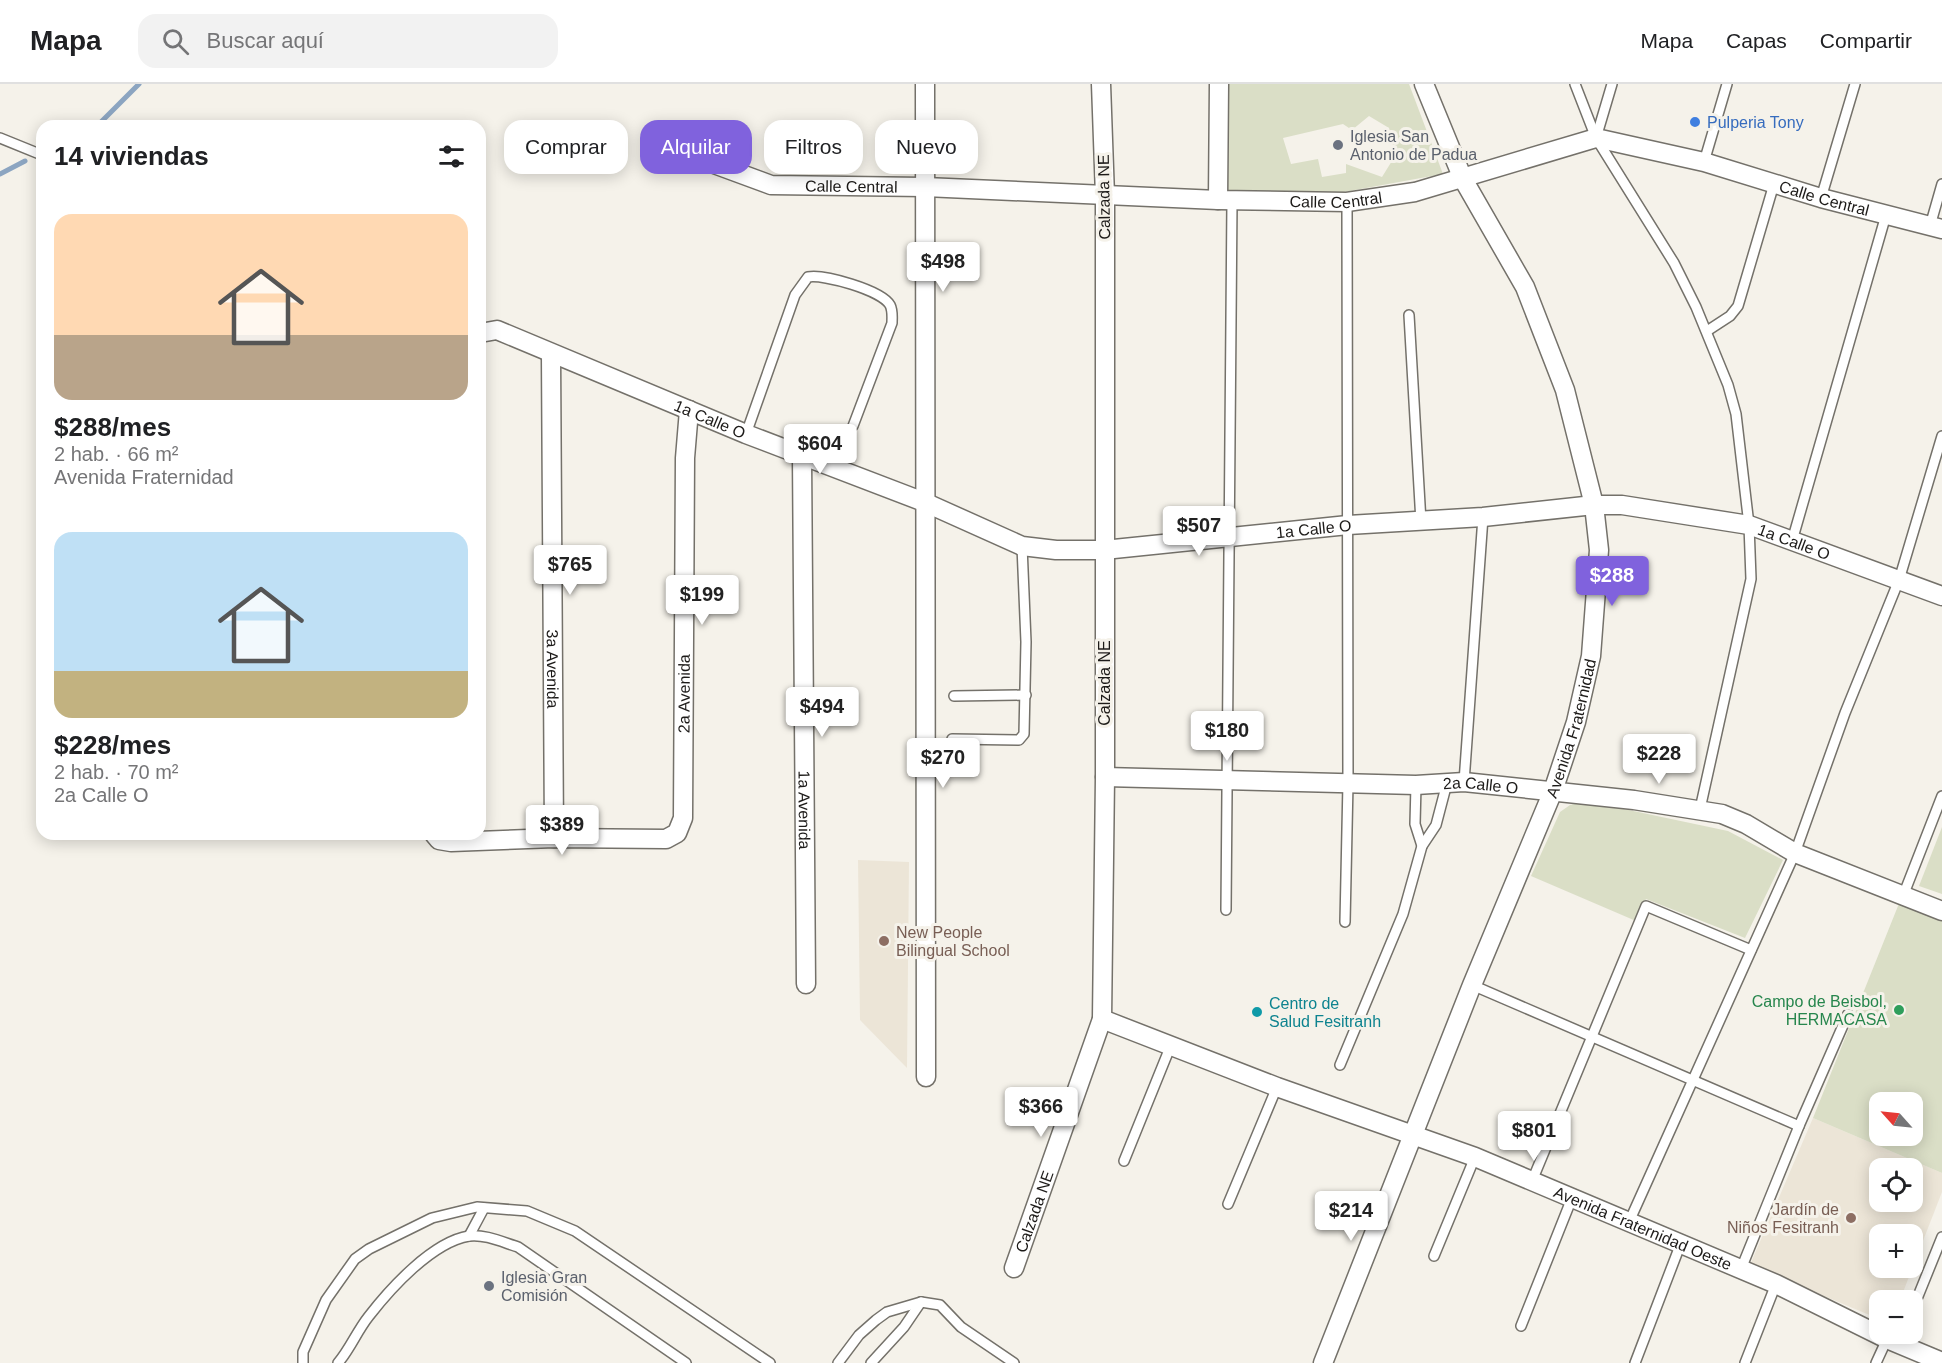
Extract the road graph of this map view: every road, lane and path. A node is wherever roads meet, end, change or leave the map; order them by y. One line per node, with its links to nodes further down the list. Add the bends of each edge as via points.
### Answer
1 (925, 84): 17 (street)
2 (1101, 84): 18 (street, Calzada NE)
3 (1219, 84): 20 (street)
4 (1424, 84): 14 (street, Avenida Fraternidad)
5 (1575, 84): 10 (lane)
6 (1612, 84): 10 (lane)
7 (1727, 84): 12 (lane)
8 (1855, 84): 19 (lane)
9 (0, 138): 11 (lane)
10 (1596, 138): 12 (street, Calle Central); 14 (street, Calle Central); 25 (lane, via 1674,262)
11 (36, 152)
12 (1704, 162): 15 (street, Calle Central)
13 (741, 174): 17 (street, Calle Central, via 771,185)
14 (1463, 179): 21 (street, Calle Central, via 1415,192); 34 (street, Avenida Fraternidad, via 1525,287 1565,390)
15 (1773, 184): 19 (street, Calle Central); 25 (lane, via 1738,306)
16 (1942, 184): 23 (lane)
17 (925, 187): 18 (street, Calle Central); 33 (street)
18 (1105, 196): 20 (street, Calle Central); 42 (street, Calzada NE)
19 (1821, 198): 22 (street, Calle Central)
20 (1225, 200): 21 (street, Calle Central); 39 (lane)
21 (1347, 201): 37 (lane)
22 (1886, 215): 23 (street, Calle Central); 40 (lane)
23 (1936, 227)
24 (1409, 315): 36 (lane)
25 (1707, 331): 38 (lane, via 1736,414)
26 (489, 332): 27 (street, 1a Calle O)
27 (551, 355): 28 (street, 1a Calle O); 56 (street, 3a Avenida)
28 (689, 410): 30 (street, 1a Calle O); 56 (street, 2a Avenida, via 685,458 683,818 677,832 666,839)
29 (853, 426): 30 (lane, via 893,311 878,294 818,275 802,282 795,295)
30 (746, 434): 32 (street, 1a Calle O)
31 (1942, 436): 43 (lane)
32 (802, 456): 33 (street, 1a Calle O); 65 (street, 1a Avenida)
33 (924, 502): 41 (street, 1a Calle O); 72 (street)
34 (1594, 505): 35 (street, 1a Calle O); 38 (street, 1a Calle O, via 1622,505); 53 (street, Avenida Fraternidad, via 1599,550 1591,656 1576,722)
35 (1483, 517): 36 (street, 1a Calle O); 51 (lane)
36 (1421, 522): 37 (street, 1a Calle O)
37 (1348, 525): 39 (street, 1a Calle O); 50 (lane)
38 (1749, 525): 40 (street, 1a Calle O); 55 (lane, via 1748,598)
39 (1230, 536): 42 (street, 1a Calle O); 49 (lane)
40 (1792, 540): 43 (street, 1a Calle O)
41 (1022, 546): 42 (street, 1a Calle O); 45 (lane)
42 (1104, 550): 48 (street, Calzada NE)
43 (1899, 580): 44 (street, 1a Calle O); 59 (lane, via 1845,713)
44 (1942, 596)
45 (1026, 695): 46 (lane); 47 (lane, via 1024,734 1019,740)
46 (954, 696)
47 (952, 739)
48 (1105, 777): 49 (street, 2a Calle O); 68 (street, Calzada NE)
49 (1228, 780): 50 (street, 2a Calle O); 61 (lane)
50 (1348, 783): 52 (street, 2a Calle O); 63 (lane)
51 (1455, 783): 52 (street, 2a Calle O); 53 (street, 2a Calle O); 58 (lane)
52 (1416, 785): 58 (lane, via 1415,824)
53 (1553, 791): 55 (street, 2a Calle O); 66 (street, Avenida Fraternidad)
54 (1942, 796): 60 (lane)
55 (1700, 809): 59 (street, 2a Calle O, via 1746,824)
56 (554, 838): 57 (street)
57 (445, 840)
58 (1422, 846): 71 (lane, via 1403,914)
59 (1795, 853): 60 (street, 2a Calle O); 64 (lane)
60 (1903, 896): 62 (street, 2a Calle O)
61 (1226, 910)
62 (1942, 911)
63 (1344, 922)
64 (1751, 950): 69 (lane, via 1646,906); 73 (lane)
65 (806, 984)
66 (1472, 985): 69 (lane); 76 (street, Avenida Fraternidad)
67 (1848, 1014): 75 (lane)
68 (1102, 1019): 70 (street, Avenida Fraternidad Oeste); 88 (street, Calzada NE)
69 (1593, 1036): 73 (lane); 79 (lane)
70 (1170, 1045): 74 (street, Avenida Fraternidad Oeste); 78 (lane)
71 (1340, 1065)
72 (926, 1077)
73 (1693, 1078): 75 (lane); 83 (lane)
74 (1277, 1087): 76 (street, Avenida Fraternidad Oeste); 81 (lane)
75 (1799, 1126): 89 (lane)
76 (1413, 1133): 77 (street, Avenida Fraternidad Oeste); 105 (street, Avenida Fraternidad)
77 (1475, 1157): 79 (street, Avenida Fraternidad Oeste); 87 (lane)
78 (1124, 1161)
79 (1532, 1181): 80 (street, Avenida Fraternidad Oeste)
80 (1572, 1198): 83 (street, Avenida Fraternidad Oeste); 93 (lane)
81 (1228, 1204)
82 (484, 1208): 84 (lane); 98 (lane, via 432,1218 369,1248 356,1259 326,1300 303,1352); 101 (lane, via 527,1211 575,1232)
83 (1629, 1222): 86 (street, Avenida Fraternidad Oeste)
84 (469, 1236): 99 (lane, via 447,1244 407,1273 368,1317); 100 (lane, via 492,1238 518,1247)
85 (1942, 1237): 91 (lane)
86 (1681, 1243): 89 (street, Avenida Fraternidad Oeste); 106 (lane)
87 (1434, 1256)
88 (1014, 1268)
89 (1741, 1269): 90 (street, Avenida Fraternidad Oeste)
90 (1776, 1284): 94 (street, Avenida Fraternidad Oeste); 107 (lane)
91 (1921, 1290)
92 (921, 1302): 102 (lane, via 887,1312 876,1320); 103 (lane); 104 (lane, via 940,1305 961,1327)
93 (1521, 1326)
94 (1869, 1327)
95 (1892, 1344): 108 (lane)
96 (1906, 1344): 97 (street, Avenida Fraternidad Oeste)
97 (1942, 1362)
98 (303, 1363)
99 (338, 1363)
100 (686, 1363)
101 (770, 1363)
102 (838, 1363)
103 (872, 1363)
104 (1014, 1363)
105 (1323, 1363)
106 (1635, 1363)
107 (1745, 1363)
108 (1876, 1363)

